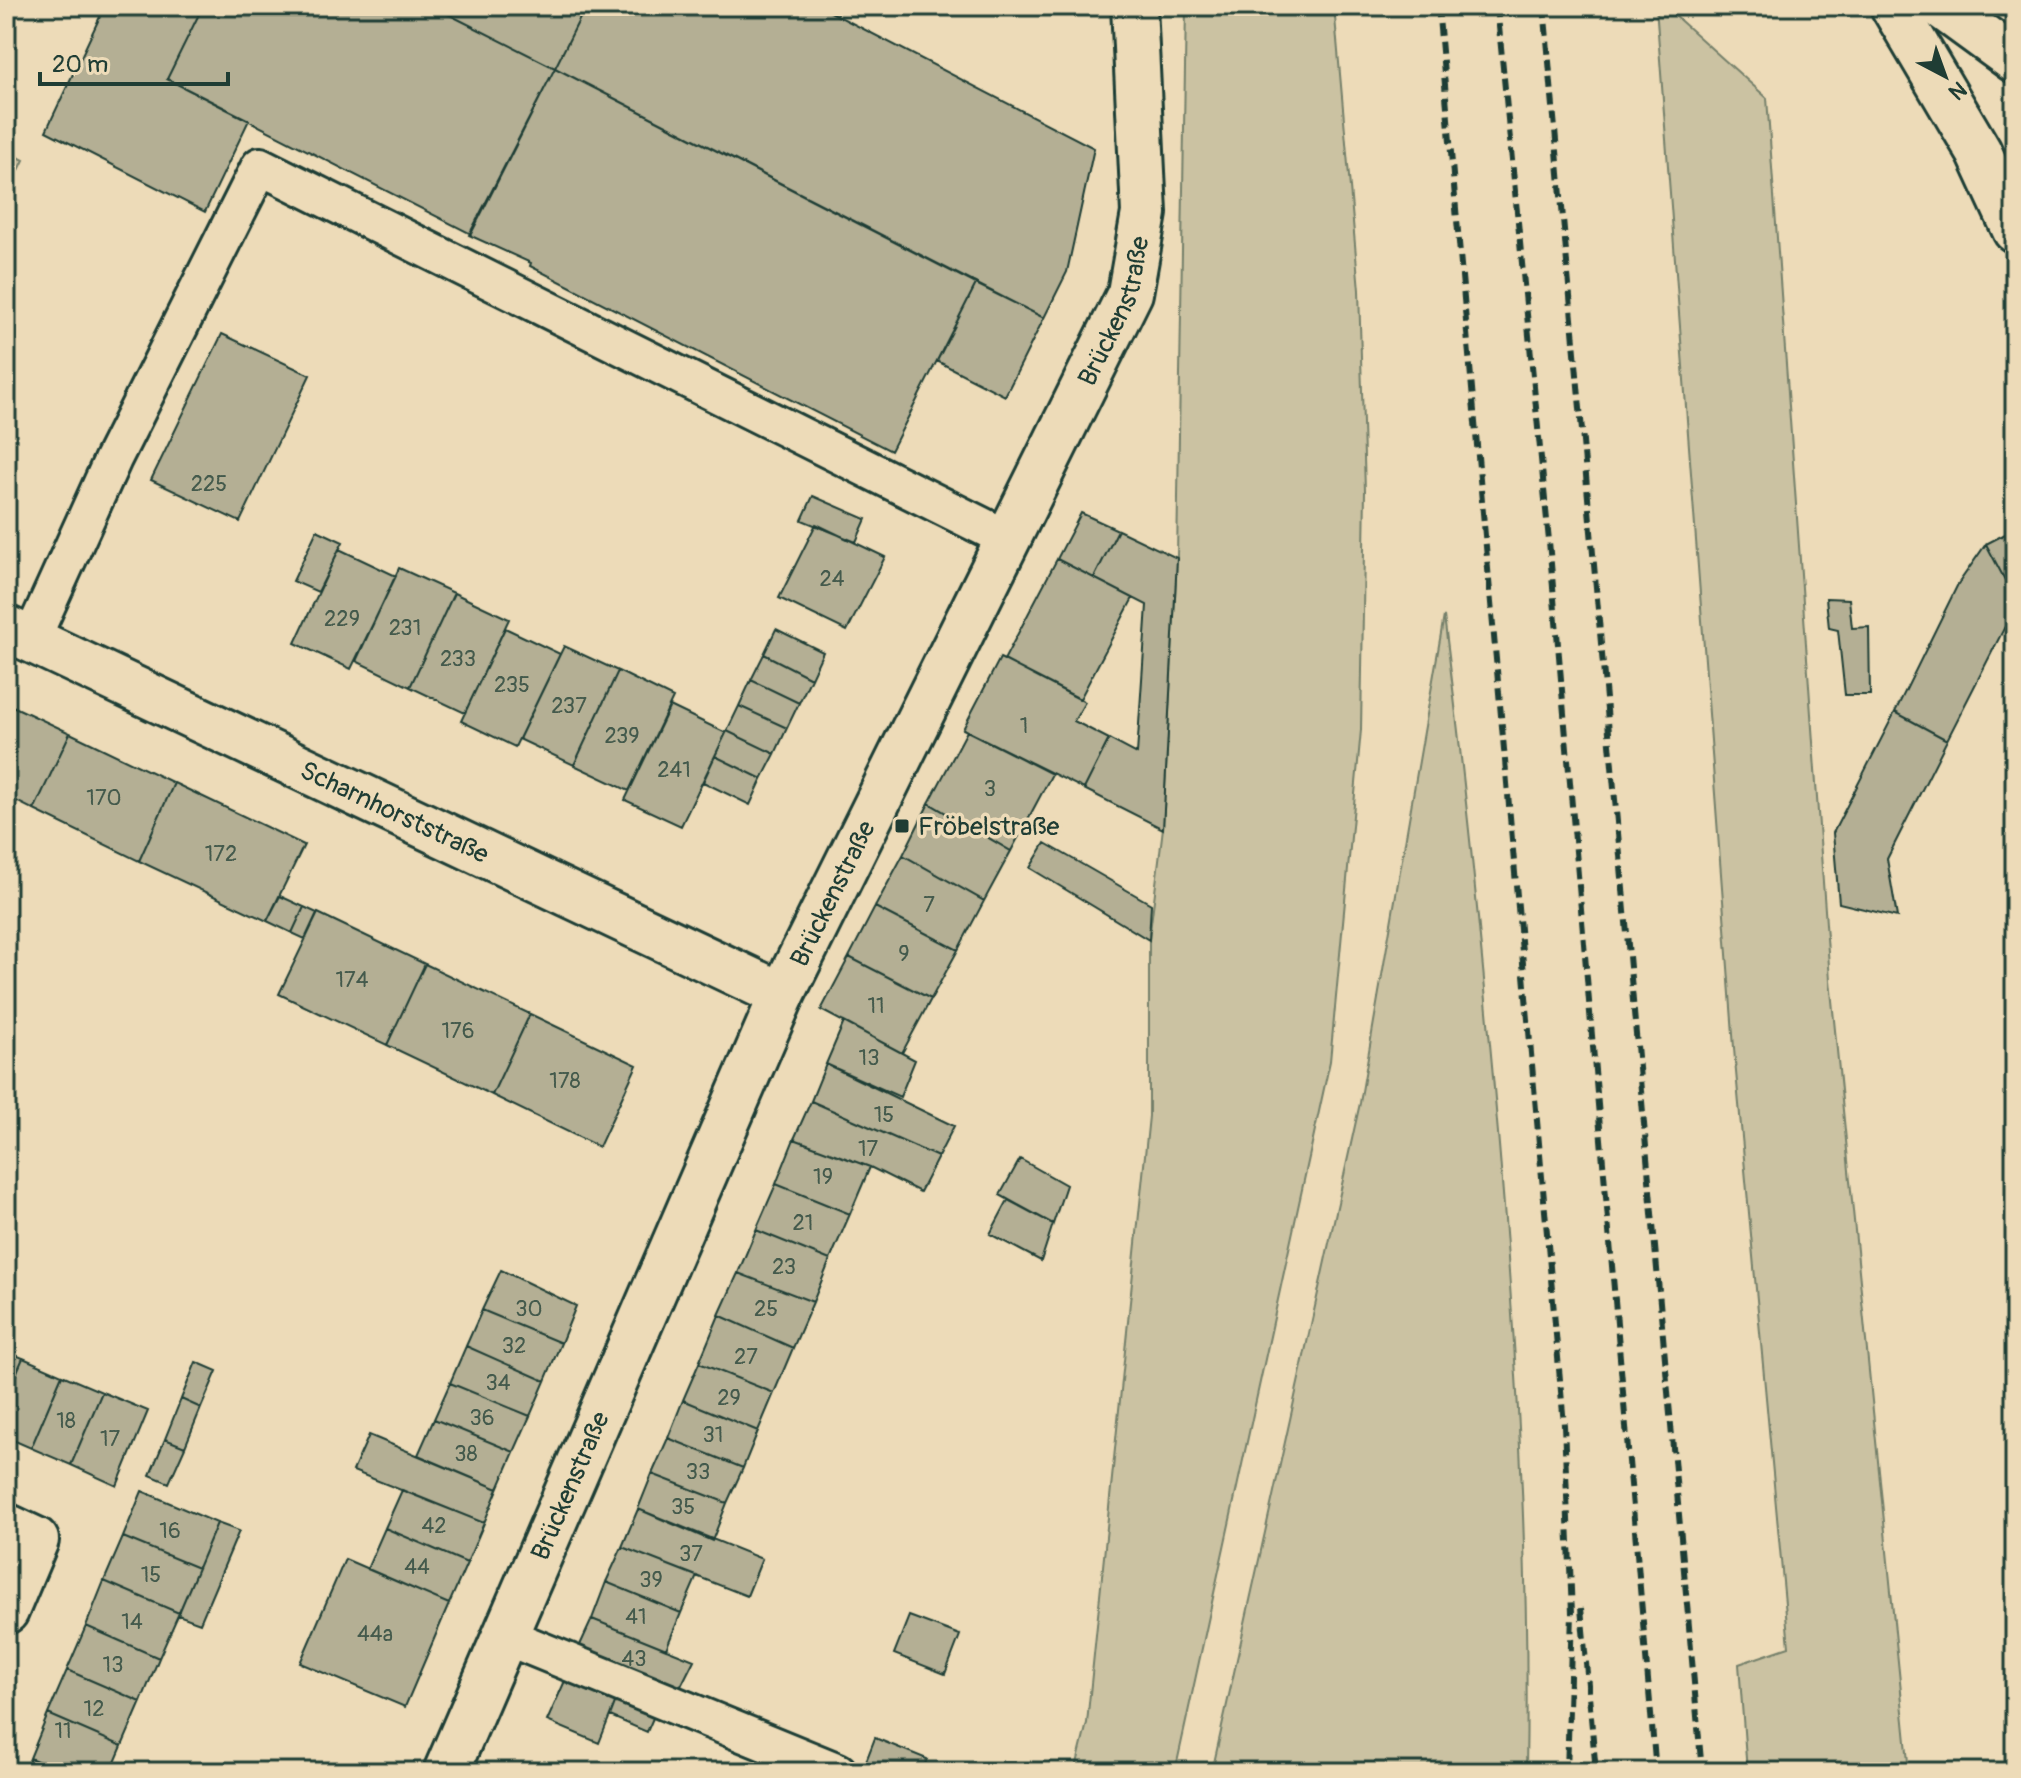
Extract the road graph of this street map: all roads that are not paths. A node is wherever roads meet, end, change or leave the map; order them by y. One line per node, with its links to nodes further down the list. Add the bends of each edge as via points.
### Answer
1 (1134, 6): 6 (street, Brückenstraße, via 1144,213 1130,293)
2 (1893, 6): 5 (street, via 1979,152)
3 (1941, 6): 4 (street)
4 (2015, 60)
5 (2015, 230)
6 (1008, 539): 7 (lane, via 260,166 113,459); 8 (street, Brückenstraße)
7 (18, 634): 8 (street, Scharnhorststraße)
8 (782, 995): 11 (street, Brückenstraße)
9 (6, 1526): 10 (street, via 36,1540)
10 (6, 1611)
11 (505, 1636): 12 (street, Brückenstraße); 13 (lane)
12 (446, 1772)
13 (838, 1772)

